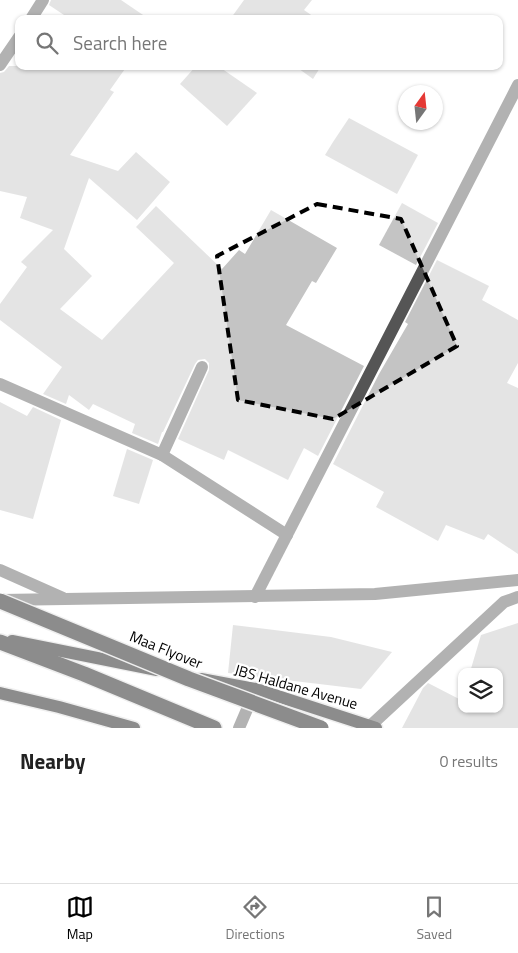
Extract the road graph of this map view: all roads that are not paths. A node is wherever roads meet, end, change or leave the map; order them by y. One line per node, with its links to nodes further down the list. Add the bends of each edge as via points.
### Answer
1 (43, 0): 2 (street)
2 (34, 15)
3 (15, 43): 4 (street)
4 (0, 65)
5 (518, 85): 9 (street)
6 (202, 368): 8 (street)
7 (0, 384): 8 (street)
8 (162, 455): 9 (street)
9 (287, 535): 12 (street)
10 (0, 570): 14 (street)
11 (518, 580): 12 (street, via 375,594)
12 (255, 597): 14 (street)
13 (518, 597): 19 (street, via 504,602)
14 (68, 600): 15 (street)
15 (0, 601): 23 (highway, Maa Flyover, bridge, via 189,679)
16 (0, 640): 17 (main road, JBS Haldane Avenue); 21 (highway)
17 (256, 689): 19 (main road, JBS Haldane Avenue); 22 (street)
18 (0, 693): 20 (main road)
19 (371, 727)
20 (134, 728)
21 (214, 728)
22 (239, 728)
23 (321, 728)

